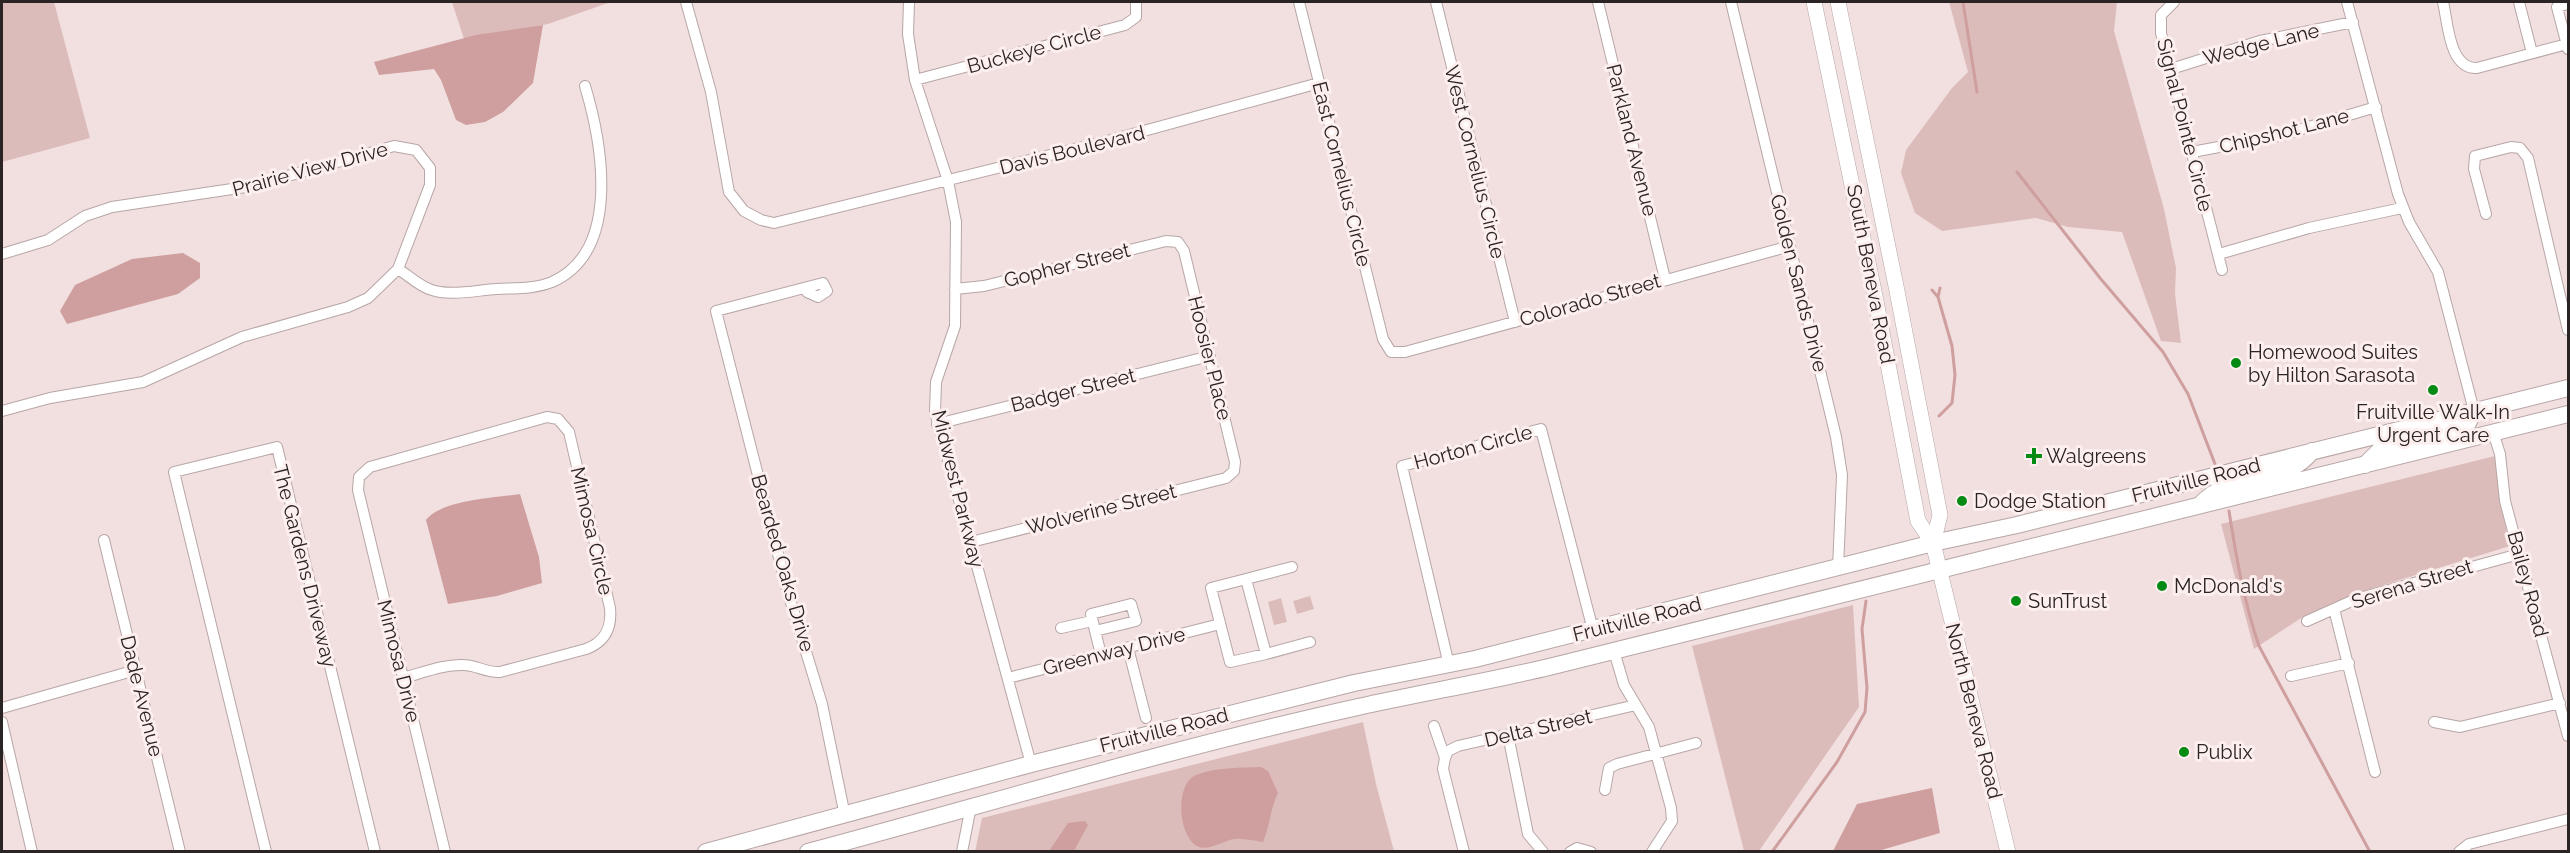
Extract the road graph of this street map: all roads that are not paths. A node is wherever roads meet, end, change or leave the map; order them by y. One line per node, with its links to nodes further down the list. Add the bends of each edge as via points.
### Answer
1 (686, 2): 24 (street, Davis Boulevard, via 711,92 725,182 734,201 753,216 774,223)
2 (909, 2): 19 (street, Midwest Parkway, via 908,34)
3 (1136, 2): 19 (street, Buckeye Circle, via 1136,16 1125,25)
4 (1299, 2): 20 (street, East Cornelius Circle)
5 (1436, 2): 36 (street, West Cornelius Circle)
6 (1598, 2): 33 (street, Parkland Avenue)
7 (1731, 2): 28 (street, Golden Sands Drive)
8 (1814, 2): 55 (main road, South Beneva Road, via 1918,521)
9 (1838, 2): 55 (main road, South Beneva Road, via 1940,515)
10 (2174, 2): 18 (street, Signal Pointe Circle, via 2165,9 2160,23)
11 (2347, 2): 15 (street)
12 (2443, 2): 17 (street, via 2461,64 2477,68)
13 (2519, 2): 17 (street)
14 (2568, 4): 16 (street, via 2557,7)
15 (2353, 22): 18 (street, Wedge Lane, via 2260,42); 22 (street)
16 (2568, 47): 17 (street)
17 (2532, 53)
18 (2171, 69): 23 (street, Signal Pointe Circle)
19 (915, 80): 24 (street, Midwest Parkway)
20 (1319, 83): 24 (street, Davis Boulevard); 39 (street, East Cornelius Circle)
21 (585, 86): 31 (street, via 597,129 601,186 595,230 588,248 574,266 552,282 531,288 446,292 428,289)
22 (2376, 107): 23 (street, Chipshot Lane, via 2278,136); 25 (street)
23 (2192, 152): 30 (street, Signal Pointe Circle)
24 (948, 181): 35 (street, Midwest Parkway, via 956,222)
25 (2402, 208): 30 (street, via 2309,228); 44 (street, via 2438,272)
26 (2486, 214): 37 (street, via 2474,169 2475,156 2511,147 2524,152)
27 (1178, 242): 35 (street, Gopher Street, via 1166,241 984,286); 40 (street, Hoosier Place, via 1184,250)
28 (1790, 246): 33 (street, Colorado Street); 58 (street, Golden Sands Drive, via 1840,457)
29 (2, 254): 31 (street, Prairie View Drive, via 48,240 85,216 105,209 286,178 394,146 409,147 427,162 431,178)
30 (2218, 254): 32 (street, Signal Pointe Circle)
31 (398, 268): 43 (street, Prairie View Drive, via 381,288 358,303 242,336 143,382 50,398)
32 (2222, 270)
33 (1665, 279): 36 (street, Colorado Street)
34 (806, 288): 96 (street, Bearded Oaks Drive, via 716,311 788,593 812,665)
35 (955, 289): 46 (street, Midwest Parkway, via 955,326 936,382)
36 (1515, 322): 39 (street, Colorado Street, via 1405,352)
37 (2568, 330)
38 (1374, 348): 39 (street)
39 (1388, 349)
40 (1210, 356): 46 (street, Badger Street); 51 (street, Hoosier Place, via 1235,462)
41 (2568, 388): 42 (main road, Fruitville Road)
42 (2539, 395): 44 (main road, Fruitville Road); 47 (main road)
43 (2, 411)
44 (2474, 411): 48 (main road, Fruitville Road); 49 (main road, via 2468,423 2457,430 2383,447)
45 (2568, 414): 47 (main road, Fruitville Road)
46 (937, 424): 54 (street, Midwest Parkway)
47 (2493, 432): 49 (main road, Fruitville Road); 56 (street, Bailey Road, via 2500,454 2505,501)
48 (2312, 452): 52 (main road, via 2298,467 2216,489); 55 (main road, Fruitville Road)
49 (2364, 465): 52 (main road, Fruitville Road)
50 (364, 471): 77 (street, Mimosa Drive, via 358,490); 77 (street, Mimosa Circle, via 547,417 558,419 569,432 610,608 608,633 586,649 500,672 455,665)
51 (1231, 475): 54 (street, Wolverine Street)
52 (2199, 505): 59 (main road, Fruitville Road)
53 (104, 540): 75 (street, Dade Avenue)
54 (970, 542): 78 (street, Midwest Parkway)
55 (1933, 543): 58 (main road, Fruitville Road); 59 (main road, South Beneva Road)
56 (2520, 554): 61 (street, Serena Street, via 2356,599); 79 (street, Bailey Road)
57 (1292, 567): 60 (street)
58 (1838, 568): 62 (main road, Fruitville Road)
59 (1940, 570): 69 (main road, Fruitville Road); 111 (main road, North Beneva Road)
60 (1246, 579): 64 (street, via 1211,588); 70 (street)
61 (2334, 609): 63 (street, Serena Street); 72 (street)
62 (1651, 616): 66 (main road, Fruitville Road); 69 (main road)
63 (2307, 621)
64 (1220, 624): 68 (street, Greenway Drive); 70 (street, via 1230,662)
65 (1062, 628): 71 (street, via 1094,626)
66 (1593, 630): 73 (main road, Fruitville Road); 73 (street, Horton Circle, via 1541,429 1402,466); 74 (main road)
67 (1310, 642): 70 (street)
68 (1128, 648): 71 (street, Greenway Drive); 82 (street)
69 (1614, 651): 74 (main road, Fruitville Road); 80 (street, via 1624,686)
70 (1266, 654)
71 (1101, 655): 78 (street, Greenway Drive)
72 (2349, 663): 76 (street); 92 (street)
73 (1449, 664): 91 (main road, Fruitville Road, via 1354,683)
74 (1549, 667): 94 (main road, Fruitville Road, via 1358,707)
75 (136, 669): 81 (street); 100 (street, Dade Avenue)
76 (2291, 676)
77 (403, 678): 103 (street, Mimosa Drive)
78 (1008, 678): 91 (street, Midwest Parkway)
79 (2560, 702): 84 (street, via 2460,727); 87 (street, Bailey Road)
80 (1636, 705): 86 (street, Delta Street); 89 (street, via 1649,727)
81 (2, 708)
82 (1146, 718)
83 (2, 722): 99 (street)
84 (2434, 722)
85 (1434, 726): 90 (street)
86 (1508, 735): 90 (street, Delta Street, via 1458,746 1448,751); 108 (street, via 1528,834)
87 (2568, 736)
88 (1696, 743): 89 (street)
89 (1656, 753): 93 (street, via 1609,768); 110 (street, via 1672,821)
90 (1445, 758): 107 (street, via 1443,769)
91 (1031, 764): 94 (main road); 96 (main road, Fruitville Road)
92 (2374, 772)
93 (1605, 790)
94 (995, 800): 95 (main road, Fruitville Road)
95 (971, 806): 105 (main road, Fruitville Road); 106 (street)
96 (846, 816): 104 (main road, Fruitville Road)
97 (2568, 819): 112 (street, via 2469,844)
98 (1570, 851): 109 (street, via 1577,848)
99 (32, 852)
100 (180, 852)
101 (266, 852): 102 (street, The Gardens Driveway, via 174,472 277,447)
102 (375, 852)
103 (445, 852)
104 (706, 852)
105 (808, 852)
106 (962, 852)
107 (1464, 852)
108 (1543, 852)
109 (1591, 852)
110 (1652, 852)
111 (2008, 852)
112 (2459, 852)

